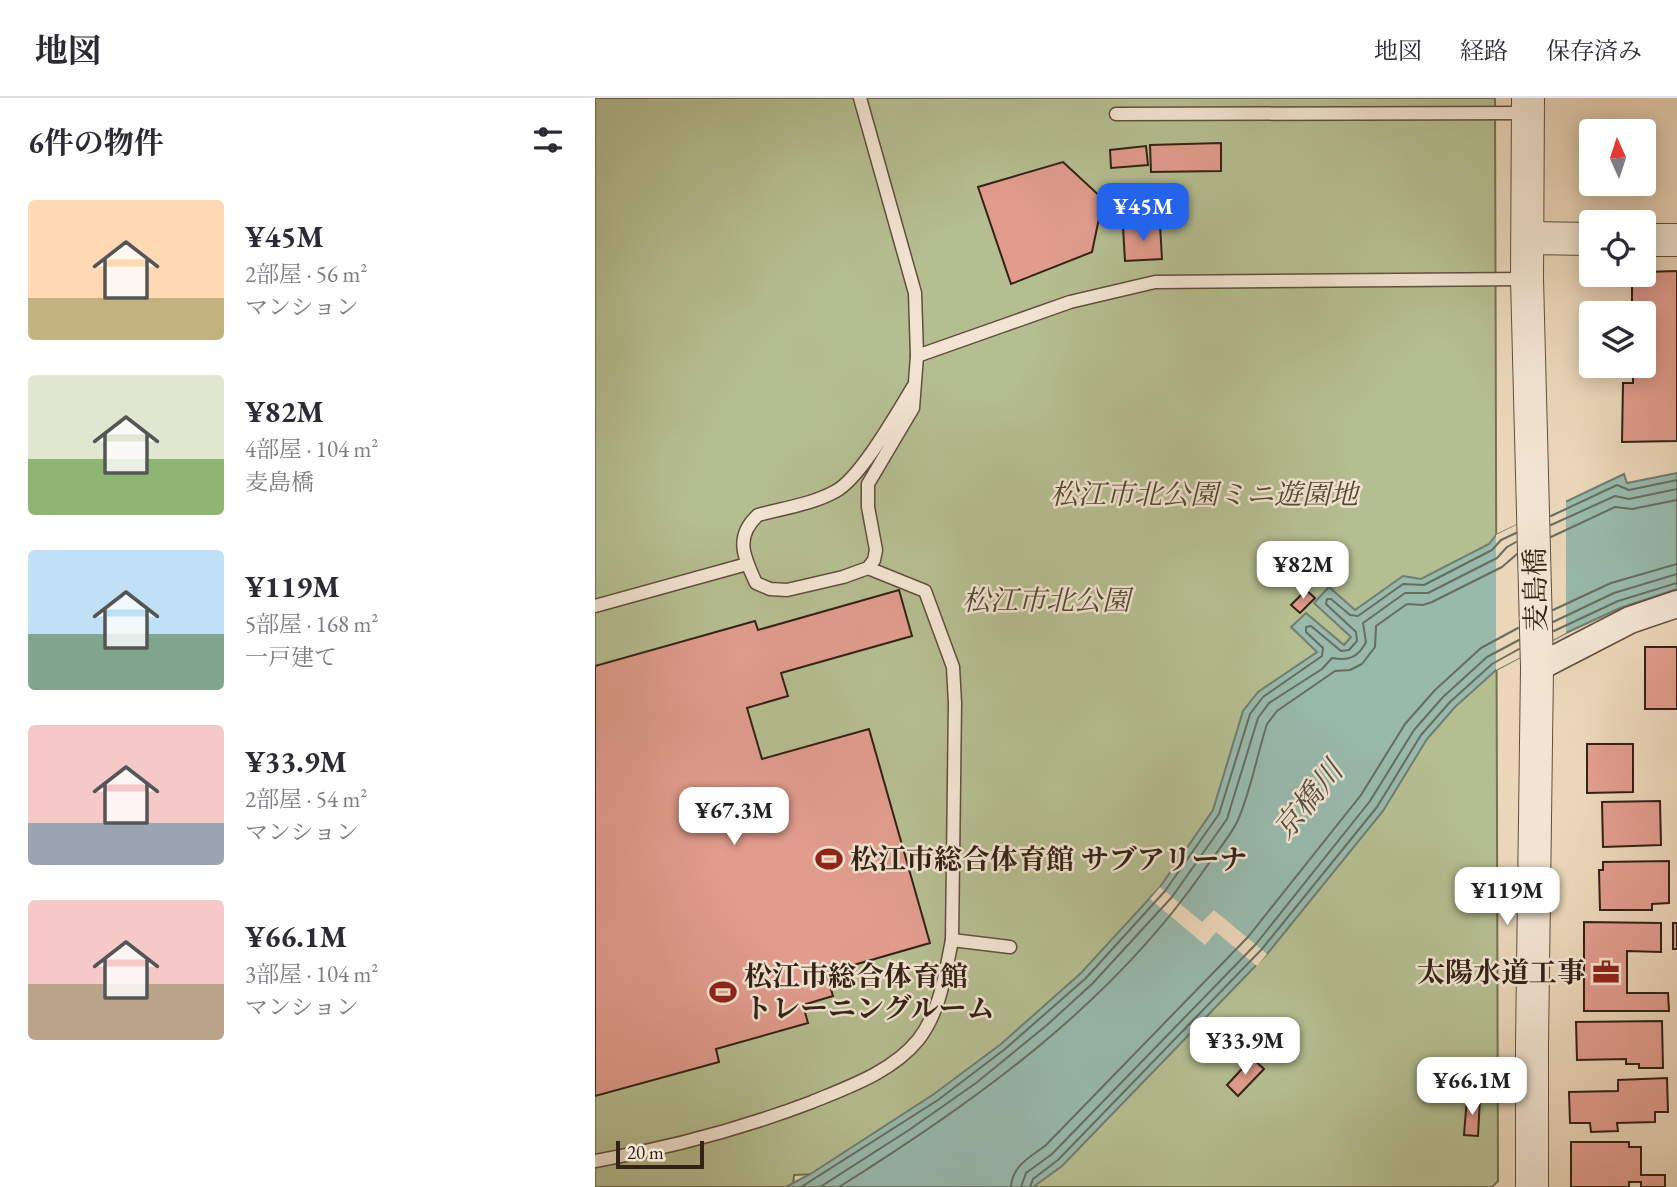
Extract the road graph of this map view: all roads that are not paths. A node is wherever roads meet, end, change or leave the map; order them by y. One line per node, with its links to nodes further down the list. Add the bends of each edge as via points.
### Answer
1 (860, 98): 9 (lane, via 915,293)
2 (1528, 105): 3 (lane); 4 (street, 麦島橋)
3 (1116, 114)
4 (1528, 239): 5 (street); 8 (street, 麦島橋)
5 (1579, 239)
6 (1656, 240): 7 (street)
7 (1677, 240)
8 (1527, 279): 9 (lane, via 1155,282 1070,302); 15 (street, 麦島橋)
9 (917, 356): 10 (lane)
10 (913, 387): 11 (lane, via 839,489 758,515 750,522 743,543); 12 (lane, via 913,408 868,484 876,550)
11 (747, 564): 12 (lane, via 756,583 787,590); 14 (lane)
12 (868, 568): 16 (lane, via 925,591 953,667)
13 (1677, 604): 15 (street, via 1630,620)
14 (595, 606)
15 (1537, 668): 19 (street, 麦島橋)
16 (952, 940): 17 (lane); 18 (lane, via 942,992 929,1023 897,1060 854,1086 759,1122 650,1152)
17 (1010, 947)
18 (595, 1161)
19 (1532, 1187)

